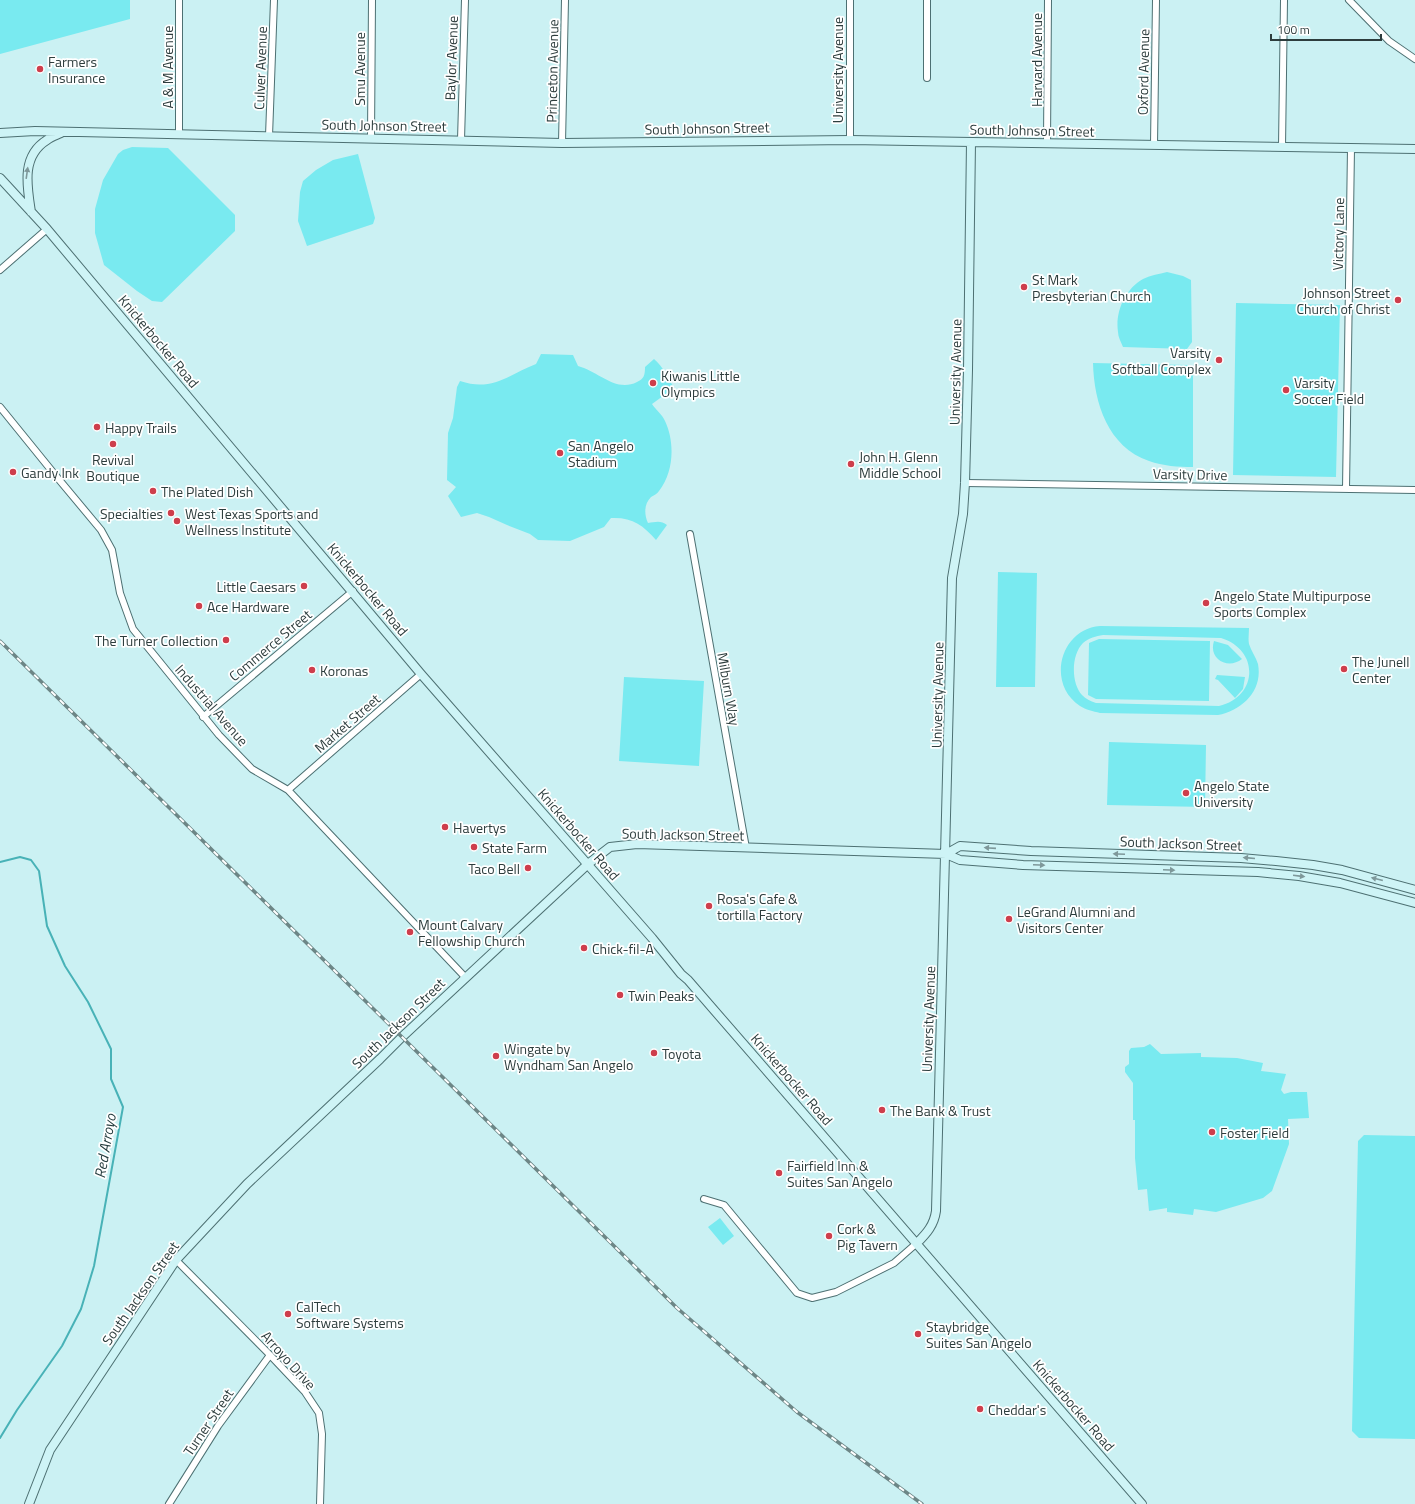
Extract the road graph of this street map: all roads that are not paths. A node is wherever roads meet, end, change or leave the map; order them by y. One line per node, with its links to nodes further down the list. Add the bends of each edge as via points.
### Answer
1 (179, 0): 16 (street, A & M Avenue)
2 (274, 0): 17 (street, Culver Avenue)
3 (372, 0): 18 (street, Smu Avenue)
4 (465, 0): 19 (street, Baylor Avenue)
5 (565, 0): 21 (street, Princeton Avenue)
6 (850, 0): 20 (street, University Avenue)
7 (927, 0): 13 (street)
8 (1048, 0): 23 (street, Harvard Avenue)
9 (1156, 0): 24 (street, Oxford Avenue)
10 (1284, 0): 25 (street)
11 (1348, 0): 12 (street, via 1389,41)
12 (1415, 59)
13 (927, 78)
14 (64, 132): 15 (main road, South Johnson Street); 16 (main road, South Johnson Street); 29 (main road, one-way to 14, via 26,182 31,159 36,149 46,140)
15 (0, 133)
16 (179, 134): 17 (main road, South Johnson Street)
17 (270, 136): 18 (main road, South Johnson Street)
18 (371, 138): 19 (main road, South Johnson Street)
19 (461, 140): 21 (main road, South Johnson Street)
20 (850, 140): 21 (main road, South Johnson Street); 22 (main road, South Johnson Street)
21 (562, 142)
22 (971, 142): 23 (main road, South Johnson Street); 33 (main road, University Avenue)
23 (1047, 144): 24 (main road, South Johnson Street)
24 (1154, 145): 25 (main road, South Johnson Street)
25 (1282, 147): 26 (main road, South Johnson Street)
26 (1351, 148): 27 (main road, South Johnson Street); 34 (street, Victory Lane)
27 (1415, 149)
28 (0, 178): 29 (main road, Knickerbocker Road)
29 (31, 212): 30 (main road, Knickerbocker Road)
30 (47, 229): 31 (street); 37 (main road, Knickerbocker Road)
31 (0, 270)
32 (0, 407): 39 (street, Industrial Avenue, via 101,530 112,550 120,593 133,629)
33 (965, 483): 34 (street, Varsity Drive); 42 (main road, University Avenue, via 963,514 952,578)
34 (1346, 489): 35 (street, Varsity Drive)
35 (1415, 490)
36 (690, 534): 41 (street, Milburn Way)
37 (353, 591): 38 (main road, Knickerbocker Road); 39 (street, Commerce Street)
38 (422, 674): 40 (street, Market Street); 43 (main road, Knickerbocker Road)
39 (203, 717): 40 (street, Industrial Avenue, via 252,768)
40 (288, 790): 46 (street, Industrial Avenue)
41 (746, 848): 42 (main road, South Jackson Street); 43 (main road, South Jackson Street, via 631,845 610,847)
42 (946, 854): 44 (main road, South Jackson Street, one-way to 42, via 1334,869 1248,858 1054,852 960,846); 45 (main road, South Jackson Street, one-way to 45, via 960,860 1023,865 1258,872 1299,876 1340,883); 48 (main road, University Avenue, via 936,1211 928,1232)
43 (588, 864): 46 (main road, South Jackson Street); 48 (main road, Knickerbocker Road)
44 (1415, 890)
45 (1415, 903)
46 (466, 977): 49 (main road, South Jackson Street, via 247,1184)
47 (704, 1199): 48 (street, via 724,1205 797,1293 812,1298 836,1292 894,1263)
48 (917, 1243): 54 (main road, Knickerbocker Road)
49 (176, 1260): 50 (street, Arroyo Drive); 51 (main road, South Jackson Street, via 50,1450)
50 (270, 1355): 52 (street, Turner Street, via 218,1426); 53 (street, Arroyo Drive, via 304,1392 318,1413 322,1434)
51 (29, 1504)
52 (169, 1504)
53 (320, 1504)
54 (1142, 1504)

